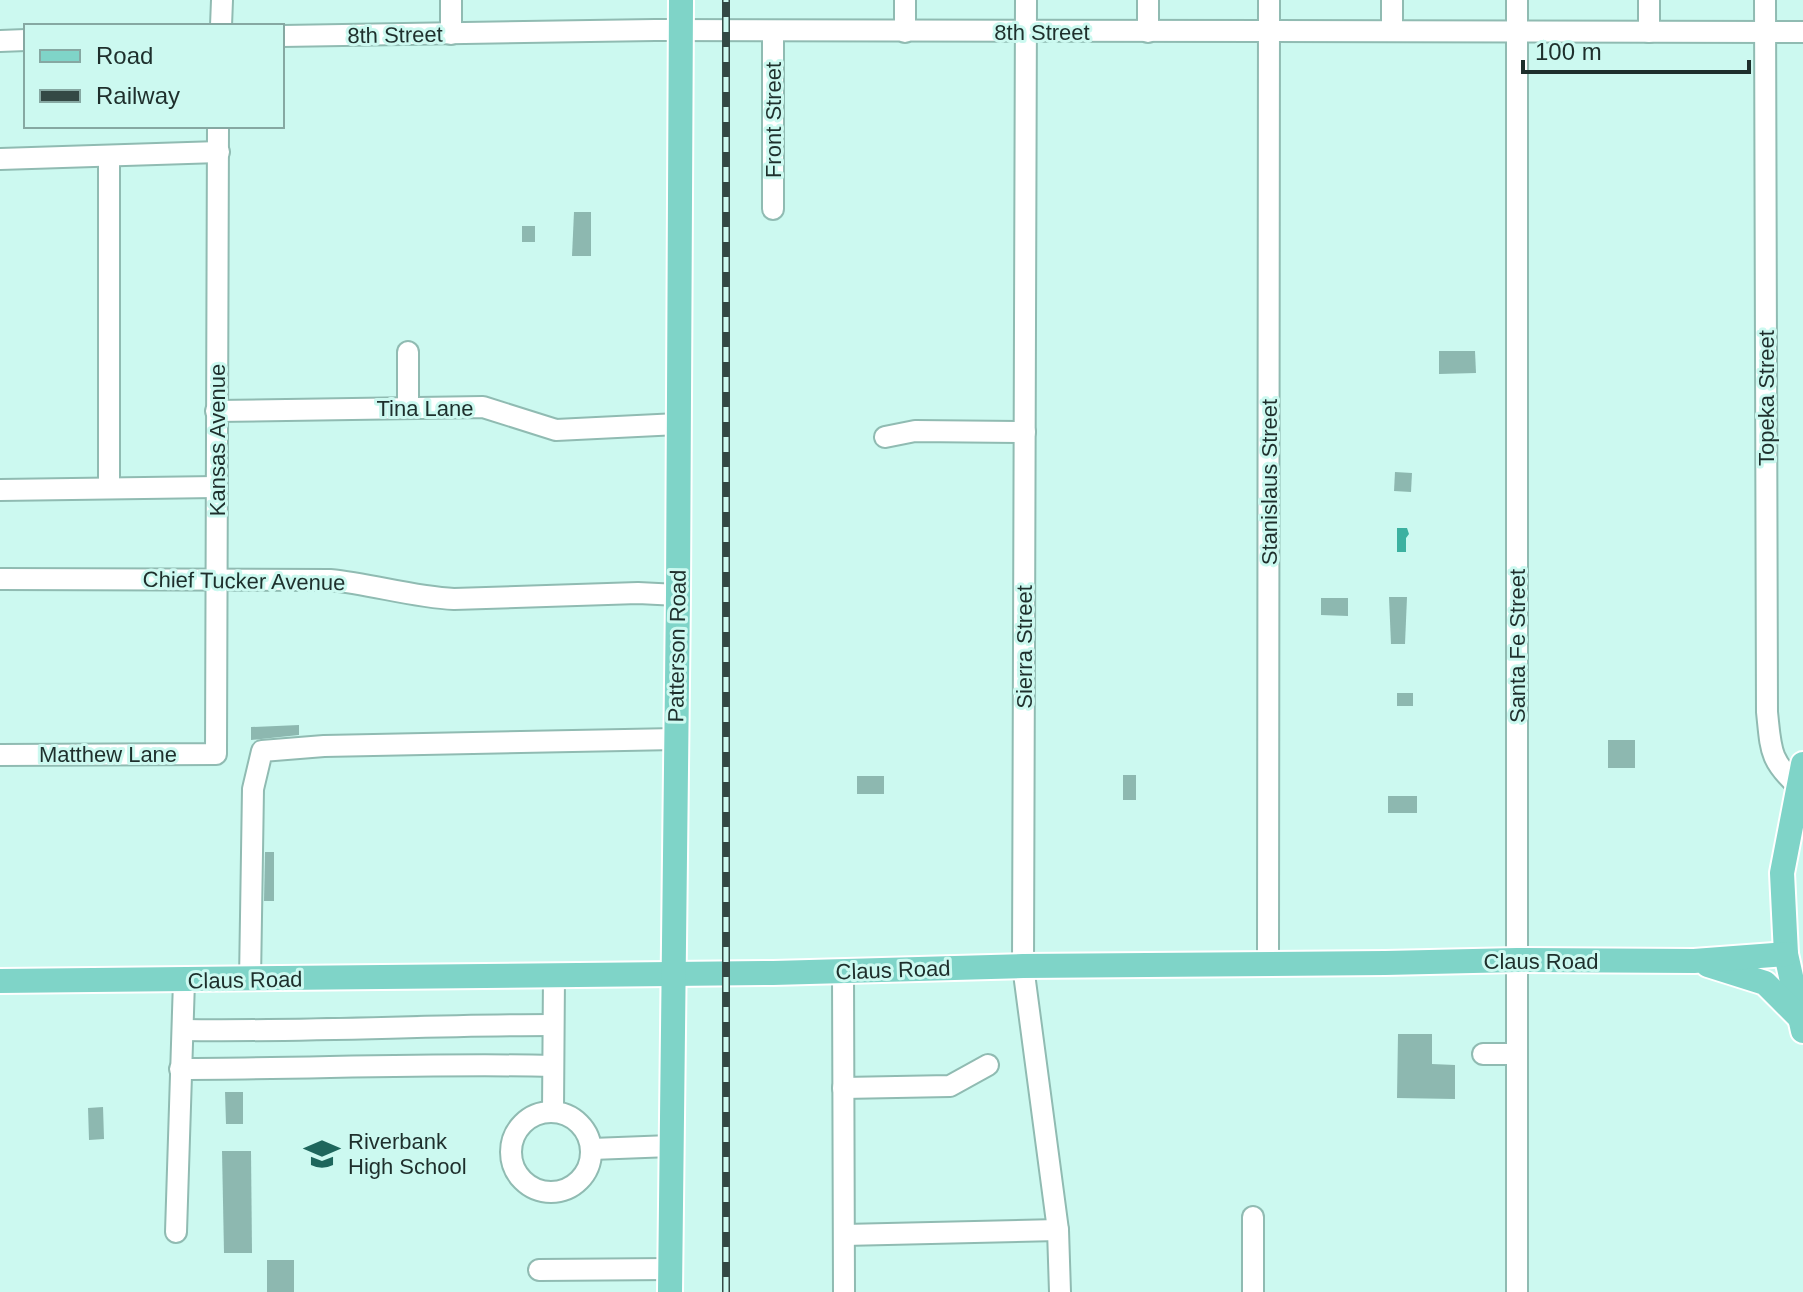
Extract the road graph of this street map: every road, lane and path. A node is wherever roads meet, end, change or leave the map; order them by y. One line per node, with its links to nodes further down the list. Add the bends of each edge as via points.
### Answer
1 (222, 0): 12 (street)
2 (451, 0): 24 (street)
3 (681, 0): 14 (main road, Patterson Road)
4 (905, 0): 16 (street)
5 (1026, 0): 17 (street, Sierra Street)
6 (1148, 0): 18 (street)
7 (1269, 0): 19 (street, Stanislaus Street)
8 (1392, 0): 13 (street)
9 (1517, 0): 22 (street, Santa Fe Street)
10 (1649, 0): 20 (street)
11 (1765, 0): 23 (street, Topeka Street)
12 (221, 24)
13 (1392, 31): 19 (street, 8th Street); 22 (street, 8th Street)
14 (680, 32): 15 (street, 8th Street); 24 (street, 8th Street); 36 (main road, Patterson Road)
15 (773, 32): 16 (street, 8th Street); 32 (street, Front Street)
16 (905, 32): 17 (street, 8th Street)
17 (1026, 32): 18 (street, 8th Street); 37 (street, Sierra Street)
18 (1148, 32): 19 (street, 8th Street)
19 (1269, 32): 52 (street, Stanislaus Street)
20 (1649, 32): 22 (street, 8th Street); 23 (street, 8th Street)
21 (1803, 32): 23 (street, 8th Street)
22 (1517, 33): 50 (street, Santa Fe Street)
23 (1765, 33): 48 (street, Topeka Street, via 1767,712 1771,754 1782,772)
24 (451, 34): 25 (street, 8th Street)
25 (284, 36)
26 (24, 40): 27 (street)
27 (0, 41)
28 (218, 128): 29 (street, Kansas Avenue)
29 (219, 152): 30 (street); 35 (street, Kansas Avenue)
30 (109, 156): 31 (street); 40 (street)
31 (0, 159)
32 (773, 209)
33 (408, 352): 34 (street)
34 (408, 407): 35 (street, Tina Lane); 36 (street, Tina Lane, via 483,407 556,430)
35 (216, 411): 39 (street, Kansas Avenue)
36 (678, 424): 44 (main road, Patterson Road)
37 (1025, 432): 38 (street, via 915,431); 53 (street, Sierra Street)
38 (885, 437)
39 (216, 487): 40 (street); 43 (street, Kansas Avenue)
40 (109, 488): 41 (street)
41 (0, 490)
42 (0, 579): 43 (street, Chief Tucker Avenue)
43 (217, 579): 44 (street, Chief Tucker Avenue, via 363,583 424,598); 46 (street, Kansas Avenue)
44 (678, 595): 45 (main road, Patterson Road)
45 (676, 739): 55 (main road, Patterson Road); 57 (street, via 262,751 253,789)
46 (216, 754): 47 (street, Matthew Lane)
47 (0, 755)
48 (1800, 775): 49 (main road, via 1782,873)
49 (1786, 954): 51 (main road, Claus Road); 60 (main road)
50 (1517, 960): 51 (main road, Claus Road); 52 (main road, Claus Road); 65 (street, Santa Fe Street)
51 (1694, 961): 60 (main road, via 1765,983)
52 (1268, 964): 53 (main road, Claus Road)
53 (1023, 966): 54 (main road, Claus Road); 75 (street, Sierra Street)
54 (843, 971): 55 (main road, Claus Road); 70 (street)
55 (674, 974): 56 (main road, Claus Road); 72 (main road, Patterson Road)
56 (554, 976): 57 (main road, Claus Road); 61 (street)
57 (250, 980): 59 (main road, Claus Road)
58 (0, 981): 59 (main road, Claus Road)
59 (184, 981): 62 (street)
60 (1802, 1024)
61 (553, 1025): 63 (street); 68 (street)
62 (183, 1030): 63 (street); 69 (street)
63 (379, 1030): 67 (street)
64 (1483, 1054): 65 (street)
65 (1517, 1054): 83 (street, Santa Fe Street)
66 (988, 1065): 70 (street, via 950,1086)
67 (380, 1066): 68 (street); 69 (street)
68 (553, 1066): 71 (street)
69 (180, 1069): 76 (street)
70 (843, 1088): 77 (street)
71 (553, 1111): 73 (street, via 577,1121); 73 (street, via 539,1113 517,1130 511,1157 523,1181 547,1193 572,1188 589,1168)
72 (671, 1146): 73 (street); 79 (main road, Patterson Road)
73 (592, 1149)
74 (1253, 1217): 82 (street)
75 (1058, 1230): 77 (street); 81 (street, Sierra Street)
76 (176, 1232)
77 (844, 1235): 80 (street)
78 (539, 1270): 79 (street)
79 (670, 1280)
80 (844, 1292)
81 (1060, 1292)
82 (1253, 1292)
83 (1517, 1292)

